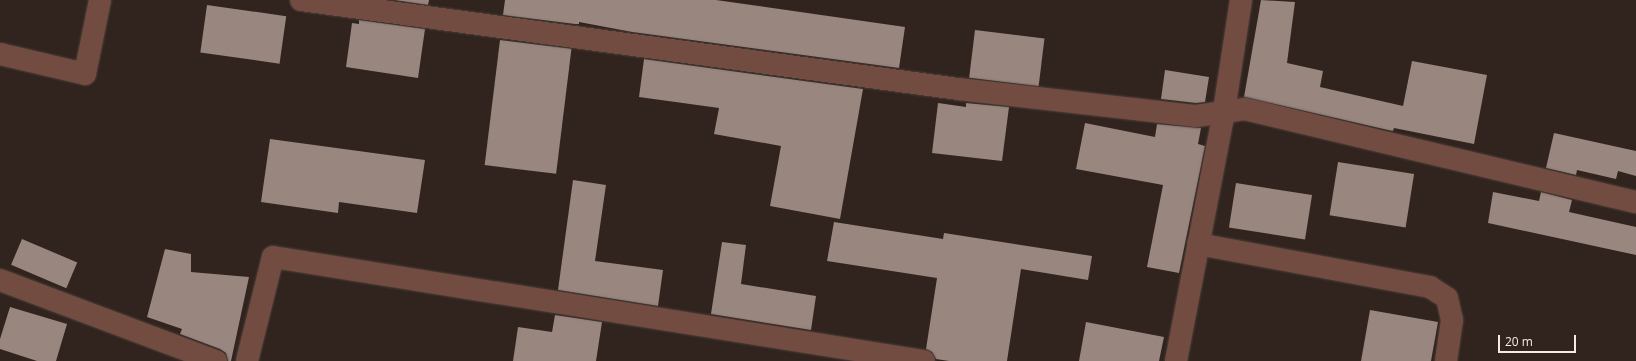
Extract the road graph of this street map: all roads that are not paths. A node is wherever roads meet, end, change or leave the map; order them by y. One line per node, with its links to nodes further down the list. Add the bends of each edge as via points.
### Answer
1 (100, 0): 4 (street, via 85,74)
2 (301, 0): 5 (street, via 958,89 1196,116)
3 (1241, 0): 5 (street)
4 (0, 54)
5 (1224, 111): 6 (street, via 1245,109); 7 (street)
6 (1636, 202)
7 (1198, 244): 12 (street); 13 (street, via 1430,287 1447,298 1452,320)
8 (0, 280): 9 (street)
9 (216, 361)
10 (247, 361): 11 (street, via 273,257)
11 (924, 361)
12 (1176, 361)
13 (1446, 361)

